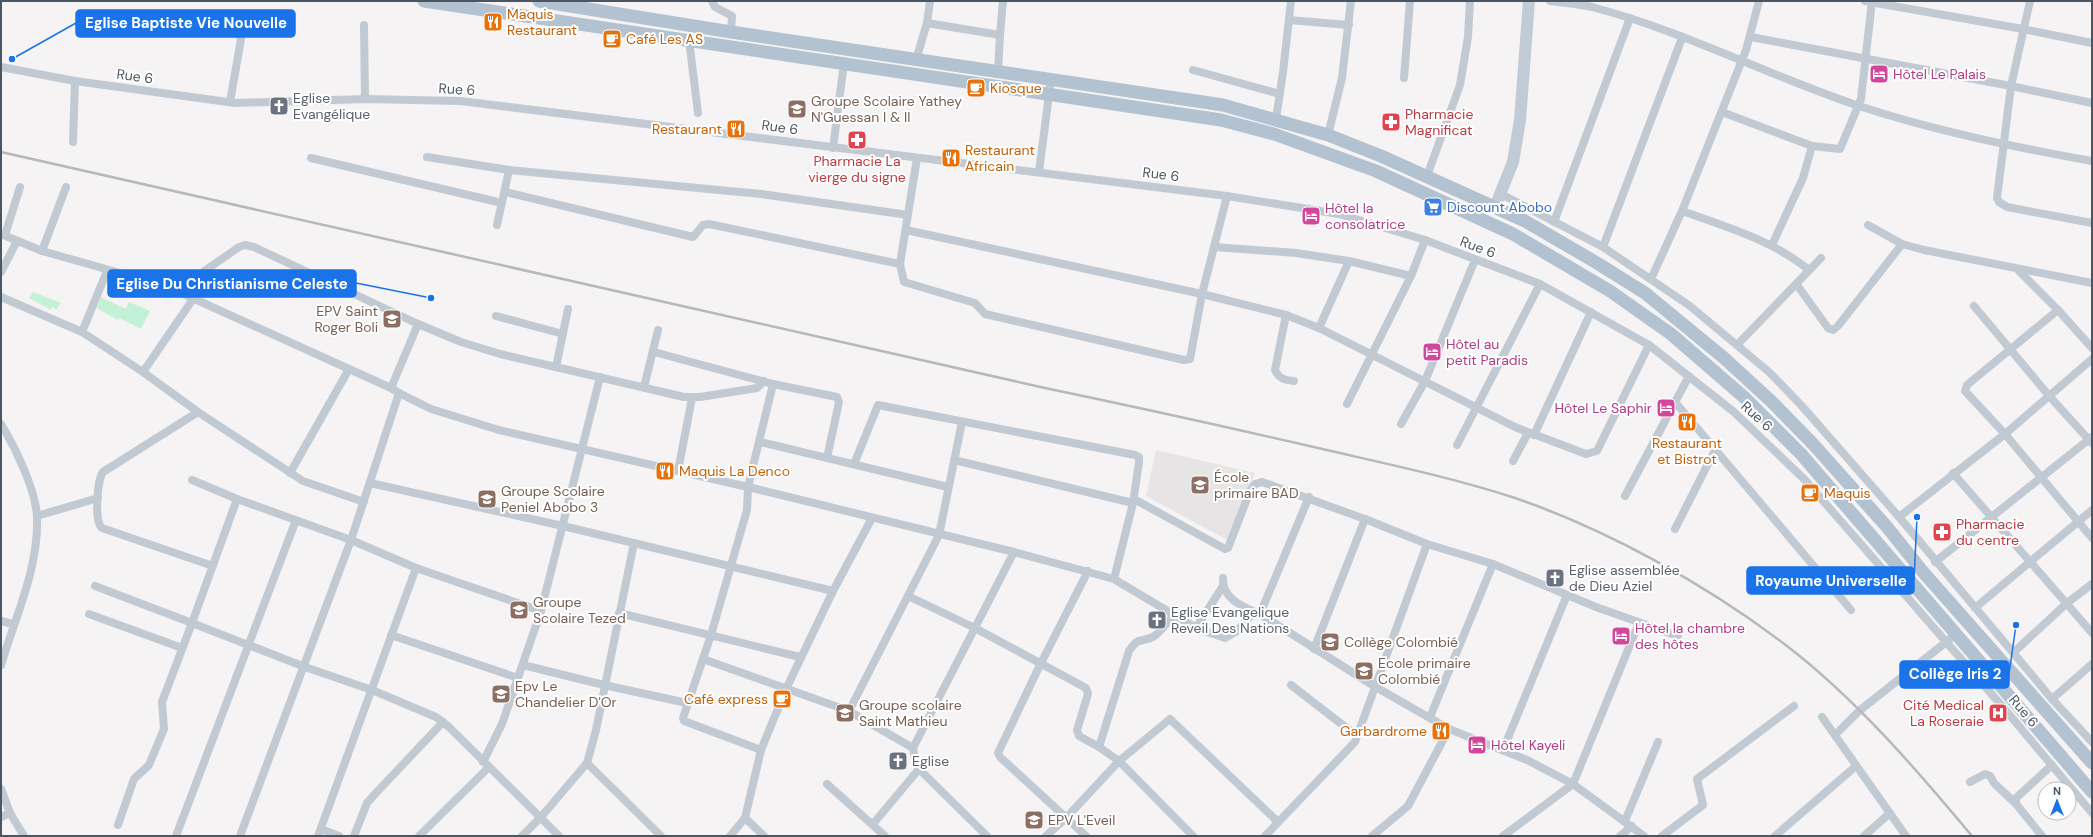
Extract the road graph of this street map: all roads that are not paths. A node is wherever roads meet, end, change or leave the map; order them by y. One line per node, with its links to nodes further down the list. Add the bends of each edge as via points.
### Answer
1 (424, 1): 28 (main road)
2 (539, 1): 16 (main road)
3 (712, 1): 24 (street, via 715,7 732,16)
4 (930, 1): 20 (street)
5 (1003, 1): 25 (street)
6 (1291, 1): 19 (street)
7 (1351, 1): 22 (street)
8 (1410, 1): 37 (street)
9 (1470, 1): 61 (street, via 1468,36 1460,85)
10 (1529, 1): 65 (street, via 1517,138 1513,162)
11 (1550, 1): 15 (street)
12 (1760, 1): 26 (street)
13 (1870, 1): 23 (street); 31 (street)
14 (2030, 1): 23 (street)
15 (1591, 4): 18 (street)
16 (589, 5): 24 (main road)
17 (134, 18): 44 (street, via 178,27 200,23 238,34 241,39)
18 (1630, 18): 27 (street); 71 (street)
19 (1289, 20): 22 (street); 42 (street)
20 (927, 23): 25 (street); 30 (street)
21 (364, 25): 43 (street)
22 (1349, 25): 50 (street, via 1342,78)
23 (2023, 29): 29 (street); 40 (street)
24 (731, 32): 30 (main road)
25 (1000, 36): 36 (street)
26 (1751, 37): 31 (street); 32 (street)
27 (1682, 38): 32 (street); 82 (street)
28 (689, 40): 33 (main road); 48 (street)
29 (2092, 43)
30 (916, 60): 36 (main road)
31 (1865, 60): 40 (street); 46 (street, via 1862,95)
32 (1742, 61): 46 (street); 47 (street)
33 (844, 63): 41 (main road); 54 (street)
34 (1, 67): 39 (street, Rue 6)
35 (1193, 70): 42 (street)
36 (998, 71): 38 (main road)
37 (1404, 78)
38 (1051, 79): 41 (street); 49 (main road, via 1223,105)
39 (75, 80): 44 (street, Rue 6); 51 (street)
40 (2011, 86): 45 (street); 52 (street)
41 (1050, 93): 60 (street); 208 (main road, via 1221,120 1325,151 1376,171 1513,234 1604,287 1671,334 1745,398 1801,454)
42 (1280, 94): 49 (street)
43 (365, 99): 44 (street, Rue 6); 54 (street, Rue 6, via 492,104)
44 (230, 102)
45 (2092, 103)
46 (1858, 106): 52 (street); 53 (street, via 1840,149)
47 (1722, 112): 53 (street); 69 (street)
48 (698, 113)
49 (1276, 119): 50 (main road)
50 (1328, 135): 61 (main road)
51 (73, 142)
52 (2003, 145): 58 (street); 72 (street, via 1996,192 1999,202 2006,206)
53 (1812, 146): 80 (street, via 1803,178)
54 (833, 148): 57 (street, Rue 6)
55 (311, 158): 67 (street)
56 (427, 158): 59 (street)
57 (917, 158): 60 (street, Rue 6); 70 (street)
58 (2092, 161)
59 (509, 170): 64 (street); 70 (street, via 761,194)
60 (1039, 172): 66 (street, Rue 6)
61 (1427, 176): 68 (main road)
62 (20, 187): 76 (street)
63 (66, 187): 83 (street)
64 (505, 192): 67 (street); 87 (street, via 693,237 704,225 709,224)
65 (1501, 194): 68 (street); 71 (street)
66 (1227, 196): 77 (street, Rue 6, via 1339,214); 81 (street)
67 (502, 203): 73 (street)
68 (1495, 207): 248 (main road, via 1549,235 1644,293 1724,358 1772,402 1882,521 1923,572)
69 (1682, 211): 80 (street); 93 (street)
70 (908, 215): 75 (street)
71 (1554, 222): 82 (street)
72 (2092, 223)
73 (497, 225)
74 (1868, 226): 79 (street)
75 (906, 230): 87 (street); 97 (street)
76 (3, 235): 78 (street)
77 (1425, 240): 86 (street, Rue 6); 92 (street)
78 (17, 241): 83 (street); 91 (street)
79 (1902, 244): 88 (street); 96 (street, via 1833,330 1828,328)
80 (1772, 245): 89 (street)
81 (1214, 246): 85 (street); 97 (street)
82 (1603, 247): 93 (street)
83 (42, 250): 90 (street)
84 (1821, 258): 89 (street)
85 (1349, 260): 92 (street); 107 (street)
86 (1475, 260): 95 (street, Rue 6); 124 (street)
87 (900, 264): 97 (street, via 904,282 974,304 985,314 1184,360 1190,359)
88 (2017, 269): 94 (street); 102 (street)
89 (1809, 270): 96 (street)
90 (107, 271): 99 (street, via 154,282); 109 (street)
91 (1, 272)
92 (1411, 276): 116 (street)
93 (1651, 279): 112 (street, via 1690,306)
94 (2092, 283)
95 (1540, 284): 103 (street, Rue 6); 134 (street)
96 (1797, 285): 112 (street)
97 (1202, 294): 104 (street)
98 (1, 297): 109 (street)
99 (193, 298): 106 (street, via 206,268 239,247 249,246); 119 (street); 120 (street)
100 (1974, 306): 114 (street)
101 (568, 309): 110 (street)
102 (2058, 310): 113 (street); 114 (street)
103 (1591, 312): 111 (street, Rue 6); 139 (street)
104 (1286, 315): 107 (street); 123 (street, via 1275,370 1277,376)
105 (496, 316): 110 (street)
106 (418, 324): 118 (street, via 500,354); 128 (street)
107 (1320, 328): 116 (street)
108 (658, 330): 115 (street)
109 (82, 332): 120 (street)
110 (563, 334): 118 (street)
111 (1649, 345): 121 (street, Rue 6); 139 (street, via 1597,451 1591,455 1586,454)
112 (1737, 345): 167 (street, via 1769,372 1801,405)
113 (2092, 348)
114 (2012, 349): 130 (street); 140 (street, via 1964,388 1965,393)
115 (654, 352): 125 (street); 127 (street)
116 (1372, 356): 124 (street); 133 (street)
117 (2092, 359): 130 (street)
118 (556, 367): 122 (street)
119 (349, 369): 128 (street); 151 (street)
120 (143, 372): 135 (street)
121 (1689, 376): 132 (street); 212 (street, Rue 6, via 1734,412 1805,480)
122 (600, 377): 127 (street); 144 (street)
123 (1294, 381)
124 (1425, 381): 134 (street); 138 (street)
125 (764, 382): 126 (street); 131 (street, via 757,388)
126 (773, 384): 142 (street); 146 (street, via 837,397 839,402)
127 (644, 387): 131 (street)
128 (391, 388): 129 (street)
129 (399, 393): 144 (street, via 432,409 459,418); 155 (street)
130 (2050, 396): 140 (street); 141 (street)
131 (692, 398): 150 (street)
132 (1675, 402): 145 (street); 158 (street)
133 (1347, 404)
134 (1477, 406): 139 (street); 143 (street)
135 (198, 412): 151 (street); 160 (street, via 103,472 100,476)
136 (962, 422): 147 (street); 149 (street, via 878,405); 162 (street, via 1135,455 1139,457 1140,462)
137 (1, 424): 165 (street, via 25,473)
138 (1401, 424)
139 (1531, 434): 148 (street)
140 (2005, 434): 152 (street); 153 (street)
141 (2091, 440): 153 (street)
142 (760, 442): 146 (street); 156 (street)
143 (1457, 446)
144 (581, 450): 150 (street); 172 (street)
145 (1715, 450): 173 (street); 195 (street)
146 (827, 458): 149 (street)
147 (954, 460): 157 (street); 162 (street)
148 (1513, 461)
149 (854, 464): 157 (street)
150 (678, 471): 156 (street)
151 (290, 473): 163 (street, via 315,486)
152 (1953, 473): 166 (street); 167 (street)
153 (2041, 476): 166 (street); 171 (street)
154 (192, 480): 161 (street)
155 (370, 483): 163 (street); 172 (street)
156 (748, 487): 168 (street); 184 (street, via 747,510)
157 (948, 487): 174 (street)
158 (1625, 496)
159 (1309, 497): 162 (street, via 1262,482 1255,484 1229,547 1225,549); 169 (street); 198 (street)
160 (98, 498): 165 (street); 183 (street, via 98,522 102,528)
161 (237, 499): 170 (street); 183 (street)
162 (1134, 501): 187 (street)
163 (364, 502): 176 (street)
164 (2092, 510): 171 (street)
165 (37, 516): 204 (street, via 33,562)
166 (1990, 516): 180 (street); 181 (street)
167 (1900, 517): 181 (street)
168 (872, 518): 174 (street); 190 (street)
169 (1365, 518): 178 (street); 215 (street)
170 (296, 520): 176 (street); 213 (street)
171 (2078, 522): 175 (street); 180 (street)
172 (563, 526): 177 (street); 196 (street)
173 (1676, 529)
174 (939, 534): 179 (street); 192 (street)
175 (2092, 538)
176 (351, 540): 185 (street); 223 (street)
177 (634, 543): 184 (street); 197 (street)
178 (1427, 544): 182 (street); 227 (street)
179 (1014, 552): 186 (street); 205 (street)
180 (2030, 561): 193 (street); 194 (street)
181 (1935, 562): 194 (street)
182 (1493, 564): 191 (street); 234 (street)
183 (213, 566): 202 (street)
184 (730, 567): 190 (street); 210 (street)
185 (416, 568): 196 (street); 209 (street)
186 (1088, 571): 187 (street); 222 (street)
187 (1114, 579): 200 (street)
188 (2092, 584): 193 (street)
189 (95, 586): 202 (street)
190 (833, 591): 217 (street)
191 (1567, 595): 203 (street); 245 (street)
192 (908, 596): 205 (street); 233 (street)
193 (2067, 603): 207 (street); 216 (street)
194 (1975, 608): 216 (street)
195 (1851, 610)
196 (541, 611): 221 (street)
197 (619, 613): 210 (street); 226 (street)
198 (1257, 613): 206 (street, via 1225,638); 206 (street, via 1230,598 1223,582); 215 (street)
199 (89, 614): 214 (street)
200 (1175, 614): 206 (street); 242 (street, via 1153,637 1134,642)
201 (1, 621): 204 (street)
202 (192, 623): 213 (street); 214 (street)
203 (1639, 623): 211 (street); 255 (street)
204 (13, 624): 220 (street)
205 (976, 628): 222 (street); 243 (street)
206 (1196, 628)
207 (2092, 633)
208 (1956, 634): 212 (street); 257 (main road)
209 (391, 635): 224 (street); 229 (street)
210 (711, 635): 217 (street); 218 (street)
211 (1678, 636)
212 (1946, 643): 238 (street, via 1859,711); 250 (street, Rue 6)
213 (248, 644): 223 (street); 272 (street)
214 (182, 648): 269 (street, via 162,702 164,728 149,765 134,779)
215 (1314, 649): 227 (street)
216 (2014, 652): 230 (street)
217 (800, 657): 228 (street)
218 (703, 659): 228 (street); 231 (street)
219 (2092, 664): 230 (street)
220 (1, 665)
221 (523, 665): 224 (street); 226 (street)
222 (1040, 665): 242 (street, via 1081,685 1088,692 1077,733); 264 (street, via 998,753)
223 (305, 666): 229 (street); 273 (street)
224 (518, 678): 249 (street)
225 (1291, 685): 239 (street)
226 (604, 686): 231 (street); 247 (street)
227 (1374, 686): 234 (street); 239 (street)
228 (787, 687): 233 (street); 244 (street)
229 (372, 690): 236 (street); 270 (street)
230 (2052, 699): 240 (street)
231 (688, 703): 244 (street, via 684,721)
232 (1794, 706): 292 (street, via 1697,779 1703,805)
233 (849, 711): 243 (street)
234 (1430, 717): 237 (street)
235 (1822, 717): 238 (street)
236 (443, 722): 249 (street); 275 (street, via 374,794 367,803)
237 (1449, 729): 245 (street); 288 (street, via 1408,806)
238 (1836, 734): 251 (street)
239 (1357, 736): 266 (street, via 1352,747)
240 (2092, 741)
241 (1658, 742): 268 (street)
242 (1099, 747): 246 (street)
243 (913, 748): 252 (street)
244 (761, 750): 265 (street)
245 (1503, 750): 255 (street)
246 (1119, 761): 264 (street); 266 (street, via 1170,719); 286 (street)
247 (587, 763): 263 (street); 279 (street)
248 (2092, 763)
249 (486, 764): 263 (street); 276 (street)
250 (2052, 765): 258 (street, via 2016,797); 261 (street, Rue 6)
251 (1856, 766): 260 (street); 293 (street)
252 (919, 769): 267 (street); 283 (street)
253 (1970, 782): 258 (street, via 1985,774 1990,776)
254 (826, 784): 267 (street)
255 (1573, 784): 268 (street); 289 (street)
256 (1, 789): 259 (street)
257 (2092, 792)
258 (2015, 803): 296 (street)
259 (10, 813): 262 (street); 271 (street)
260 (1890, 813): 294 (street); 295 (street)
261 (2092, 814)
262 (1, 817)
263 (541, 817): 277 (street); 278 (street)
264 (1067, 817): 284 (street); 285 (street)
265 (746, 818): 280 (street); 281 (street)
266 (1278, 822): 287 (street)
267 (873, 824): 282 (street)
268 (1629, 824): 290 (street); 291 (street)
269 (118, 825)
270 (320, 833): 274 (street)
271 (24, 836)
272 (176, 836)
273 (240, 836)
274 (339, 836)
275 (354, 836)
276 (419, 836)
277 (522, 836)
278 (559, 836)
279 (662, 836)
280 (730, 836)
281 (764, 836)
282 (885, 836)
283 (987, 836)
284 (1046, 836)
285 (1086, 836)
286 (1193, 836)
287 (1265, 836)
288 (1372, 836)
289 (1503, 836)
290 (1620, 836)
291 (1644, 836)
292 (1662, 836)
293 (1775, 836)
294 (1864, 836)
295 (1906, 836)
296 (2042, 836)

